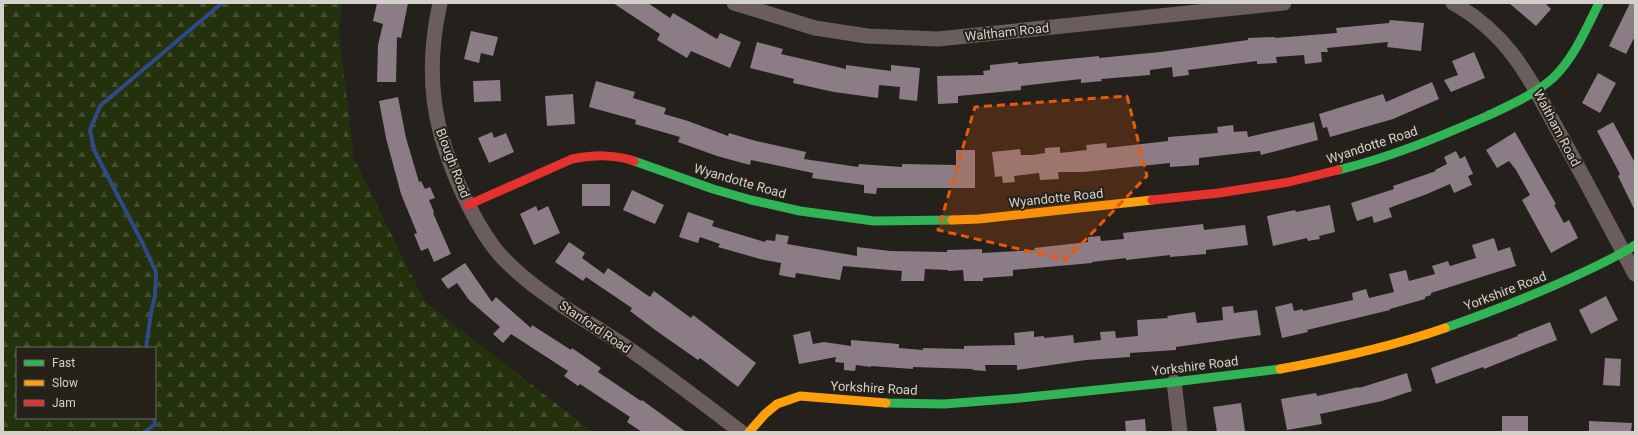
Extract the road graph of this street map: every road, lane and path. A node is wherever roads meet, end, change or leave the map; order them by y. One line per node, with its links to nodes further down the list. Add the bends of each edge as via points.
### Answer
1 (440, 3): 7 (street, Blough Road, via 432,52 433,93 444,149)
2 (734, 3): 3 (street, Waltham Road, via 815,28 867,36 938,39)
3 (1284, 3)
4 (1453, 3): 6 (street, Waltham Road, via 1488,27 1505,44)
5 (1599, 3): 6 (street, Wyandotte Road, via 1566,63 1553,78)
6 (1537, 90): 7 (street, Wyandotte Road, via 1469,124 1410,147 1350,167 1290,182 1219,193 979,219 874,220 800,211 713,189 610,155 572,159); 8 (street, Waltham Road)
7 (468, 205): 11 (street, Stanford Road, via 485,235 518,273 677,383)
8 (1629, 249): 9 (street, Waltham Road); 10 (street, Yorkshire Road, via 1555,286 1511,304 1442,329 1364,352 1267,371)
9 (1635, 274)
10 (1174, 382): 12 (street, Yorkshire Road, via 944,404 886,403 800,396 776,403); 13 (street)
11 (741, 432)
12 (748, 432)
13 (1180, 432)

